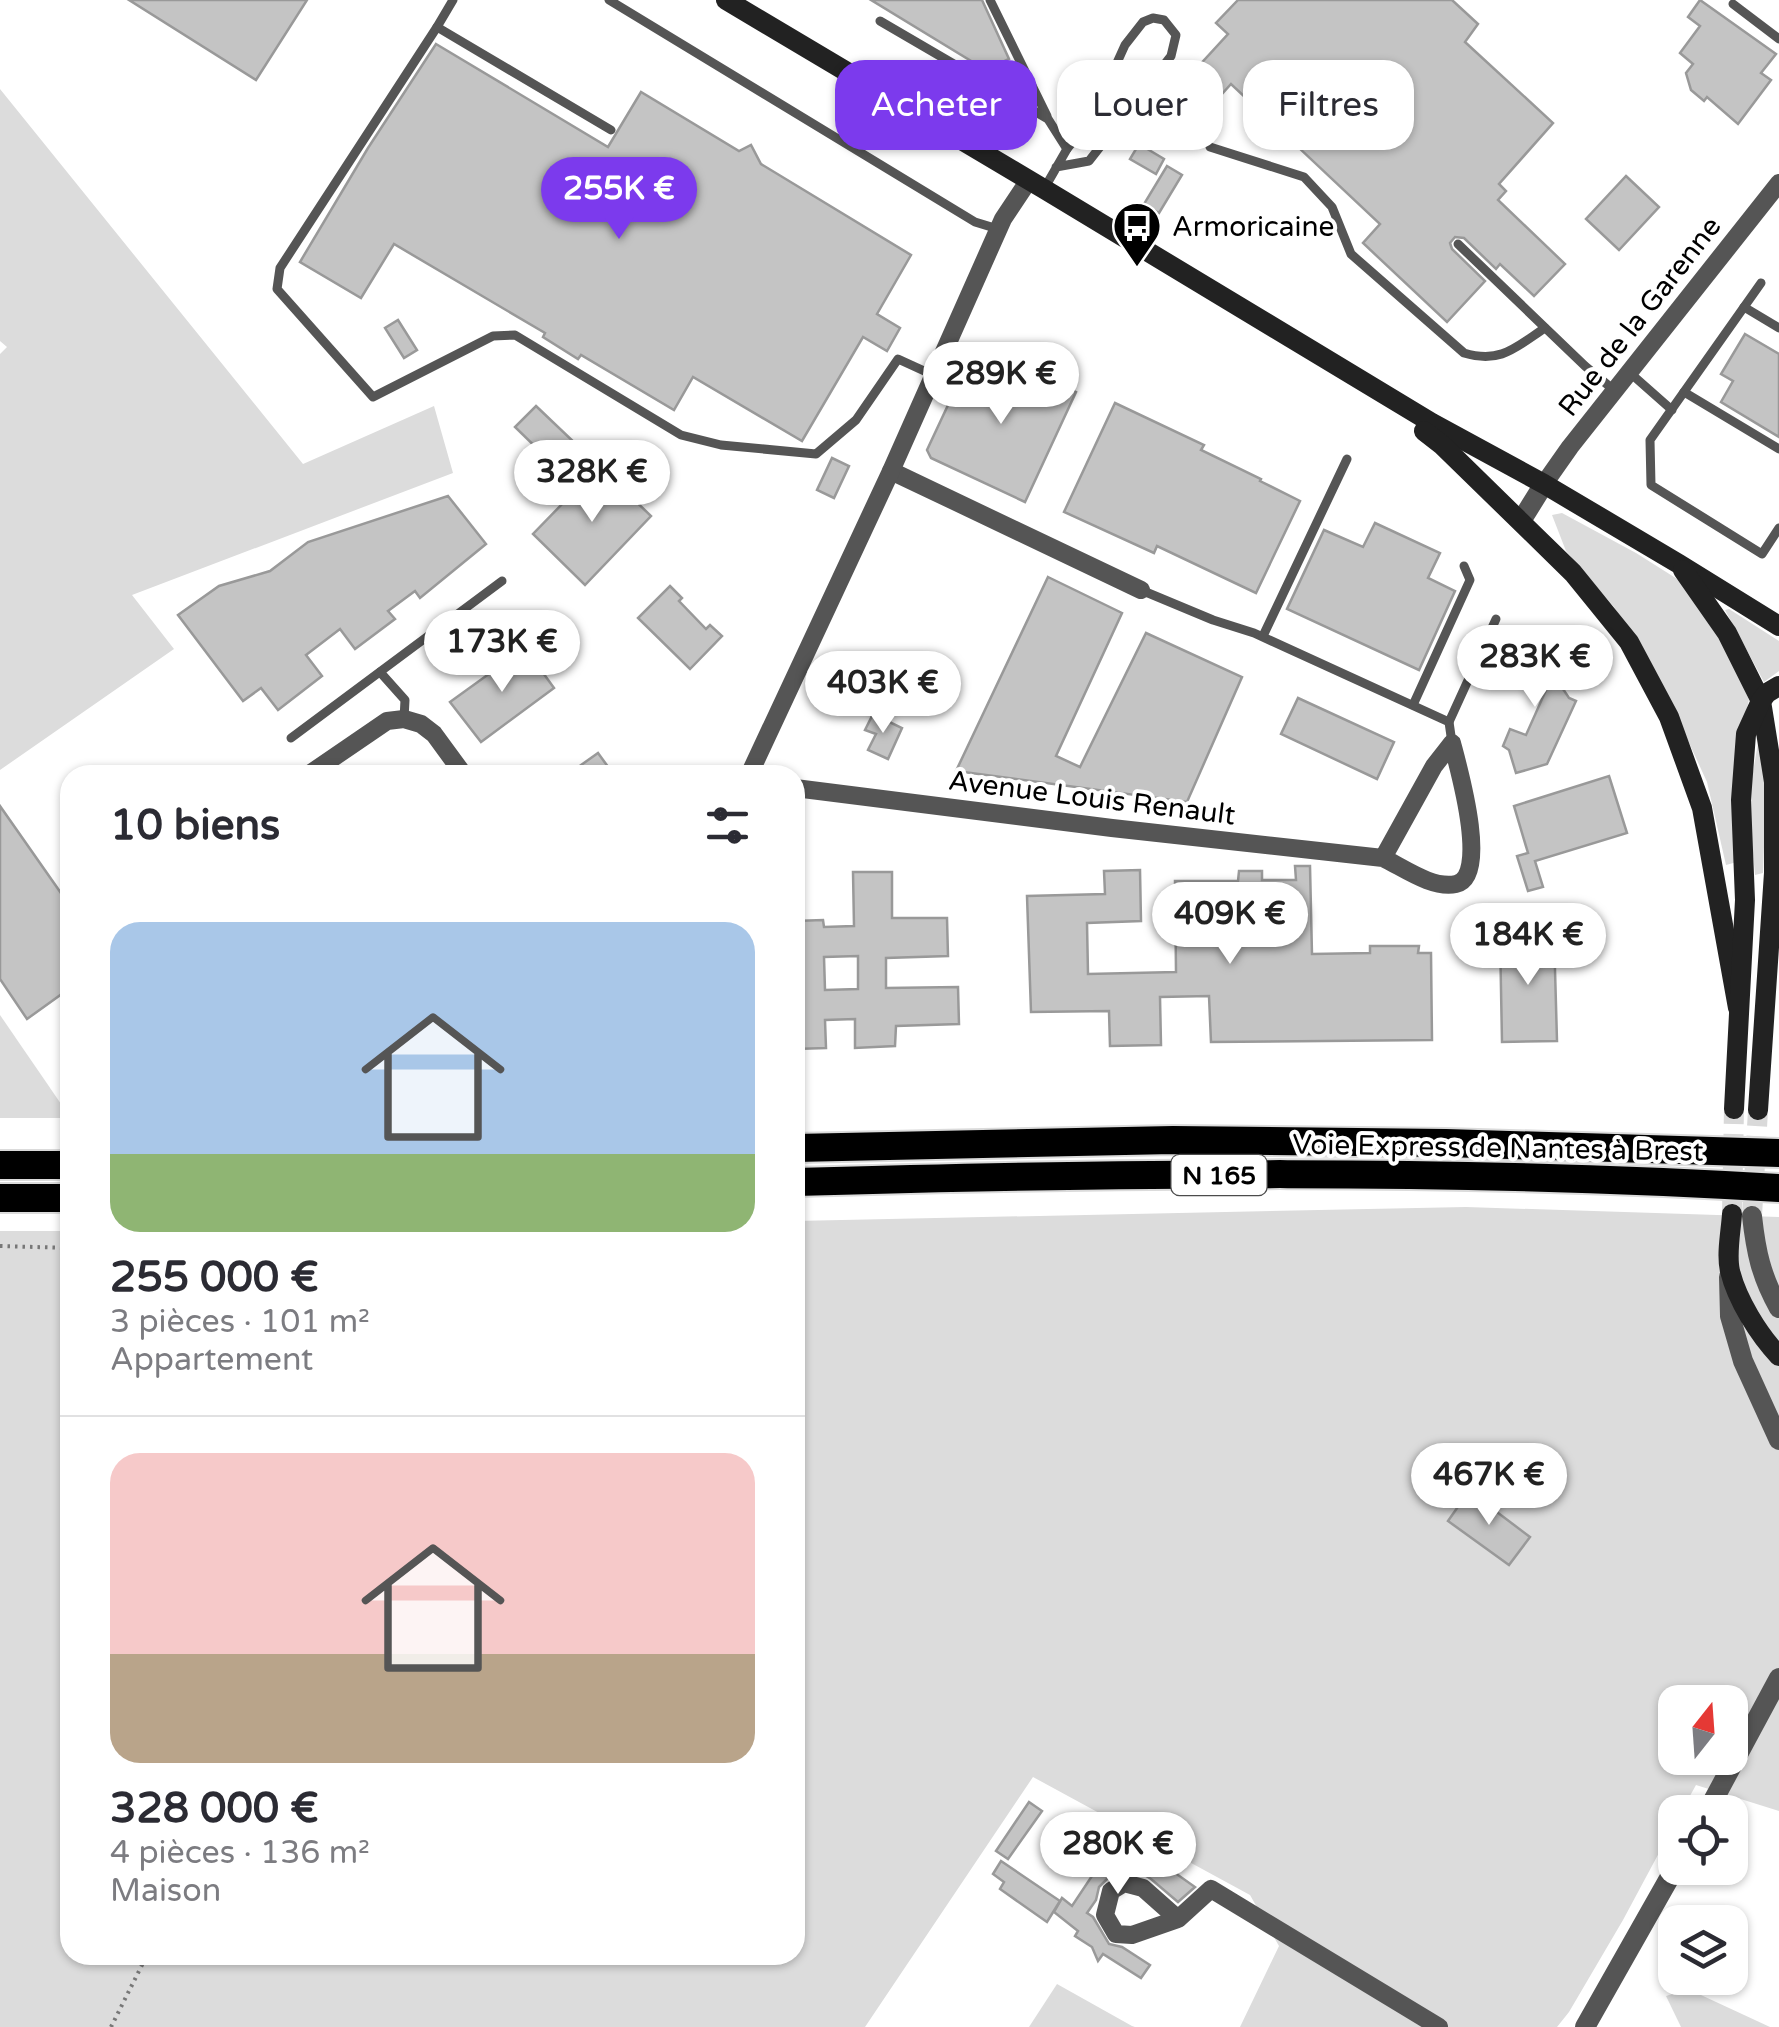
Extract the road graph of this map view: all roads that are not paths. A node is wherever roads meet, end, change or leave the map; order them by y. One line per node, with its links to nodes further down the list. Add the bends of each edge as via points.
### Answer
1 (453, 0): 7 (lane)
2 (609, 0): 20 (lane, via 975,222)
3 (726, 0): 18 (main road)
4 (990, 0): 11 (lane)
5 (1733, 4): 8 (lane)
6 (880, 21): 11 (lane)
7 (437, 27): 12 (lane); 28 (lane, via 280,268 277,289 373,397 493,336 515,335 682,435 816,454 856,420 898,359)
8 (1779, 39)
9 (1119, 60): 10 (lane, via 1143,22 1153,18 1176,35)
10 (1168, 60)
11 (1048, 119): 13 (lane)
12 (611, 130)
13 (1057, 133)
14 (1066, 150): 17 (lane)
15 (1098, 150): 17 (lane, via 1089,161)
16 (1219, 150): 24 (lane, via 1304,177 1332,208 1351,254 1464,353 1504,354)
17 (1056, 167): 18 (lane)
18 (1037, 184): 20 (street); 26 (main road)
19 (1778, 187): 27 (street, Rue de la Garenne)
20 (998, 229): 28 (street)
21 (1458, 244): 24 (lane)
22 (1762, 282): 23 (lane)
23 (1744, 307): 25 (lane); 30 (lane)
24 (1545, 328): 29 (lane)
25 (1779, 328)
26 (1330, 362): 35 (main road); 36 (main road, via 1442,445)
27 (1629, 372): 29 (street, Rue de la Garenne); 31 (lane)
28 (933, 376): 34 (street)
29 (1615, 390): 35 (street, Rue de la Garenne)
30 (1684, 392): 31 (lane); 32 (lane)
31 (1672, 410): 37 (lane, via 1650,440 1652,485 1762,554)
32 (1779, 450)
33 (1347, 459): 44 (lane)
34 (890, 471): 41 (street); 55 (street)
35 (1544, 484): 36 (street); 38 (main road)
36 (1521, 521): 59 (main road, via 1629,642 1670,717 1702,808)
37 (1779, 528)
38 (1679, 564): 43 (main road); 47 (main road, via 1727,633)
39 (1464, 566): 48 (lane, via 1470,580)
40 (502, 581): 45 (lane)
41 (1142, 590): 44 (lane)
42 (1496, 618): 50 (lane)
43 (1779, 626)
44 (1263, 636): 48 (lane)
45 (380, 672): 49 (lane, via 405,700); 51 (lane)
46 (1779, 686): 47 (main road)
47 (1761, 701): 58 (main road, via 1774,782); 58 (main road, via 1746,734 1741,800)
48 (1413, 706): 50 (lane)
49 (404, 719): 53 (street, via 386,721); 54 (street, via 434,734)
50 (1448, 722): 52 (lane)
51 (292, 738)
52 (1452, 743): 57 (street); 57 (street, Avenue Louis Renault, via 1471,828 1464,880 1442,884)
53 (322, 765)
54 (457, 765)
55 (754, 765)
56 (805, 789): 57 (street, Avenue Louis Renault)
57 (1383, 858)
58 (1762, 890): 59 (main road); 61 (main road)
59 (1738, 1008): 60 (main road)
60 (1734, 1109)
61 (1758, 1110)
62 (1779, 1135): 64 (highway, via 1673,1134)
63 (805, 1148): 64 (highway, Voie Express de Nantes à Brest / N 165, via 1173,1140)
64 (1646, 1148): 65 (highway, Voie Express de Nantes à Brest / N 165)
65 (1779, 1154)
66 (0, 1165): 67 (highway)
67 (60, 1165)
68 (805, 1182): 69 (highway, Voie Express de Nantes à Brest / N 165, via 1271,1174)
69 (1779, 1188)
70 (0, 1198): 71 (highway)
71 (60, 1198)
72 (1742, 1215): 73 (main road); 74 (street)
73 (1729, 1270): 75 (main road, via 1750,1318); 76 (street, via 1730,1316)
74 (1779, 1308)
75 (1779, 1356)
76 (1779, 1440)
77 (1777, 1678): 78 (street)
78 (1716, 1795)
79 (1665, 1885): 82 (street)
80 (1178, 1919): 81 (street, via 1211,1889)
81 (1438, 2027)
82 (1585, 2027)

